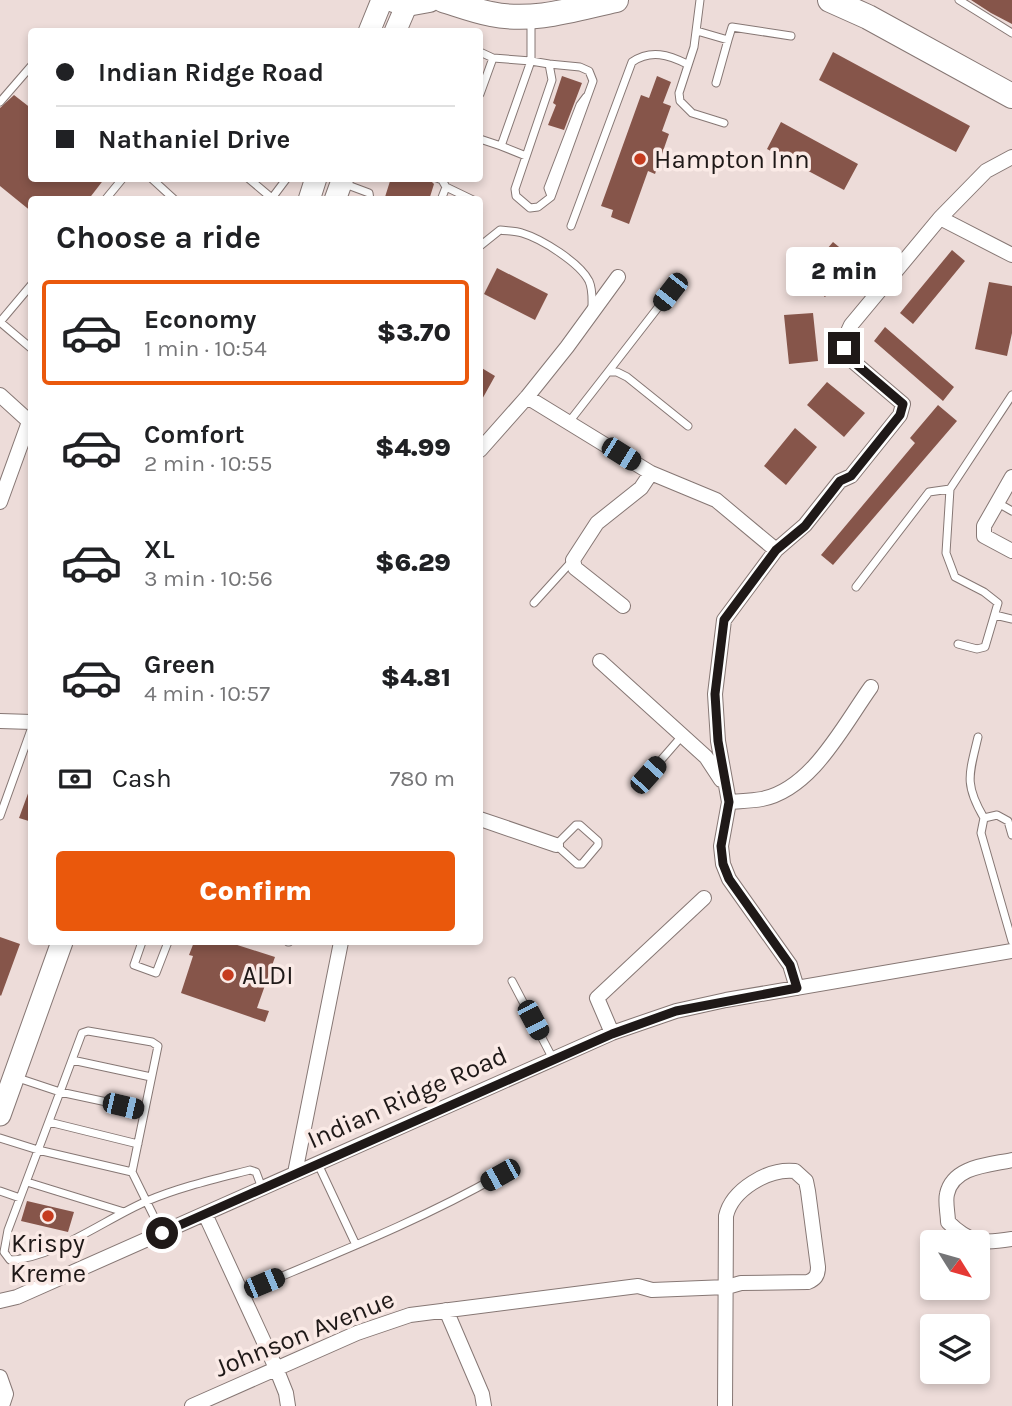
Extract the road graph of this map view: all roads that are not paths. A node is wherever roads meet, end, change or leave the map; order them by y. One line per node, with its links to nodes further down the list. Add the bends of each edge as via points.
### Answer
1 (382, 0): 9 (main road)
2 (443, 0): 8 (highway, via 491,14)
3 (616, 0): 8 (highway)
4 (700, 0): 11 (lane)
5 (830, 0): 23 (highway)
6 (959, 0): 12 (lane)
7 (409, 1): 10 (main road)
8 (531, 17): 17 (lane)
9 (371, 28)
10 (397, 28)
11 (697, 32): 14 (lane); 19 (lane)
12 (1012, 33)
13 (791, 36): 14 (lane, via 732,27)
14 (728, 40): 22 (lane)
15 (483, 53): 16 (lane)
16 (493, 58): 17 (lane); 21 (lane)
17 (531, 61): 18 (lane); 27 (lane)
18 (548, 64): 28 (lane, via 552,80); 28 (lane, via 580,67 589,71 593,81 551,197 538,207 530,208 516,196)
19 (688, 64): 25 (lane, via 680,101 692,113); 43 (lane, via 661,54 632,62)
20 (28, 70): 24 (lane)
21 (484, 70)
22 (716, 83)
23 (1012, 96)
24 (0, 102)
25 (724, 123)
26 (483, 140): 27 (lane)
27 (501, 146): 28 (lane)
28 (526, 156)
29 (1012, 158): 42 (street, via 986,171)
30 (120, 182): 36 (lane)
31 (155, 182): 37 (lane)
32 (253, 182): 38 (lane)
33 (443, 182): 35 (lane)
34 (339, 187): 39 (lane)
35 (446, 187): 40 (lane); 41 (lane)
36 (108, 196)
37 (170, 196)
38 (269, 196)
39 (369, 196)
40 (443, 196)
41 (465, 196)
42 (940, 218): 45 (street); 68 (street, via 845,337 849,358 903,404 900,415 851,476 840,481 805,526)
43 (571, 226)
44 (483, 244): 51 (lane, via 500,230 523,233 559,253 579,266 589,281)
45 (1012, 255)
46 (618, 277): 51 (street)
47 (28, 289): 48 (lane)
48 (25, 292): 50 (lane); 52 (lane, via 0,322)
49 (670, 292): 53 (lane)
50 (28, 295)
51 (592, 311): 56 (street)
52 (28, 346)
53 (608, 372): 58 (lane); 59 (lane, via 627,377)
54 (0, 395): 57 (street)
55 (1012, 395): 64 (lane)
56 (527, 397): 58 (street); 61 (street)
57 (28, 421)
58 (569, 423): 62 (street)
59 (688, 426)
60 (28, 428): 65 (street)
61 (483, 447)
62 (651, 473): 68 (street, via 716,500); 70 (street, via 640,488 597,523)
63 (1012, 477): 66 (street)
64 (950, 489): 71 (lane, via 929,492); 74 (lane, via 946,553 955,577 998,603)
65 (0, 502)
66 (997, 502): 67 (lane); 69 (street, via 984,526 984,536)
67 (1012, 512)
68 (776, 550): 85 (street, via 724,620 715,694)
69 (1012, 551)
70 (573, 560): 72 (lane); 73 (street, via 575,568)
71 (856, 587)
72 (534, 603)
73 (623, 606)
74 (995, 615): 75 (lane); 76 (lane, via 985,647)
75 (1012, 619)
76 (958, 644)
77 (600, 662): 81 (street)
78 (871, 687): 85 (street, via 809,774 763,799)
79 (0, 721): 80 (street)
80 (28, 722)
81 (683, 736): 84 (lane); 85 (street, via 706,757)
82 (978, 737): 87 (lane, via 968,779)
83 (28, 738): 86 (lane)
84 (648, 775)
85 (728, 795): 99 (street, via 723,864 790,965)
86 (0, 816)
87 (984, 818): 89 (lane, via 997,815 1008,821); 92 (lane, via 981,833)
88 (483, 820): 90 (street)
89 (1012, 835)
90 (556, 845): 90 (lane, via 576,825 598,841 577,864)
91 (704, 898): 100 (street, via 597,999)
92 (1012, 941)
93 (61, 945): 103 (main road)
94 (141, 945): 95 (lane, via 134,965 156,973)
95 (167, 945)
96 (340, 945): 115 (street)
97 (1012, 951): 99 (street, Indian Ridge Road)
98 (512, 981): 101 (lane)
99 (797, 988): 100 (street, Indian Ridge Road, via 676,1011)
100 (612, 1034): 101 (street, Indian Ridge Road)
101 (553, 1059): 113 (street, Indian Ridge Road)
102 (72, 1060): 104 (lane); 104 (lane, via 82,1032 152,1042 158,1046); 105 (lane)
103 (14, 1077): 105 (lane); 107 (main road)
104 (151, 1077): 106 (lane)
105 (60, 1092): 106 (lane); 108 (lane)
106 (144, 1110): 110 (lane)
107 (0, 1115)
108 (49, 1122): 110 (lane); 111 (lane)
109 (0, 1138): 111 (lane)
110 (138, 1144): 114 (lane)
111 (38, 1150): 114 (lane); 117 (lane)
112 (1012, 1160): 126 (street, via 969,1168 955,1179 947,1194 948,1222 971,1240)
113 (318, 1163): 115 (street, Indian Ridge Road); 127 (lane)
114 (132, 1172): 121 (lane)
115 (295, 1173): 118 (street, Indian Ridge Road)
116 (500, 1175): 127 (lane)
117 (26, 1182): 120 (lane); 122 (lane)
118 (262, 1188): 121 (lane, via 256,1172 250,1170); 123 (street, Indian Ridge Road)
119 (0, 1191): 120 (lane)
120 (20, 1198): 124 (lane)
121 (147, 1201): 122 (lane); 125 (lane)
122 (124, 1212): 124 (lane, via 90,1233 24,1260 10,1260 4,1252)
123 (205, 1214): 125 (street, Indian Ridge Road); 129 (street)
124 (4, 1229)
125 (162, 1233): 130 (street, Indian Ridge Road)
126 (1012, 1239)
127 (356, 1244): 129 (lane)
128 (727, 1287): 128 (street, via 807,1282 818,1274 806,1181 795,1171 776,1171 756,1179 728,1209); 131 (street, Johnson Avenue, via 652,1290 638,1286); 138 (street)
129 (241, 1293): 132 (street)
130 (0, 1301)
131 (446, 1310): 132 (street, Johnson Avenue, via 410,1315); 137 (street)
132 (276, 1368): 135 (street, Johnson Avenue); 136 (street)
133 (0, 1377): 134 (street, via 6,1394)
134 (2, 1406)
135 (192, 1406)
136 (288, 1406)
137 (484, 1406)
138 (725, 1406)

